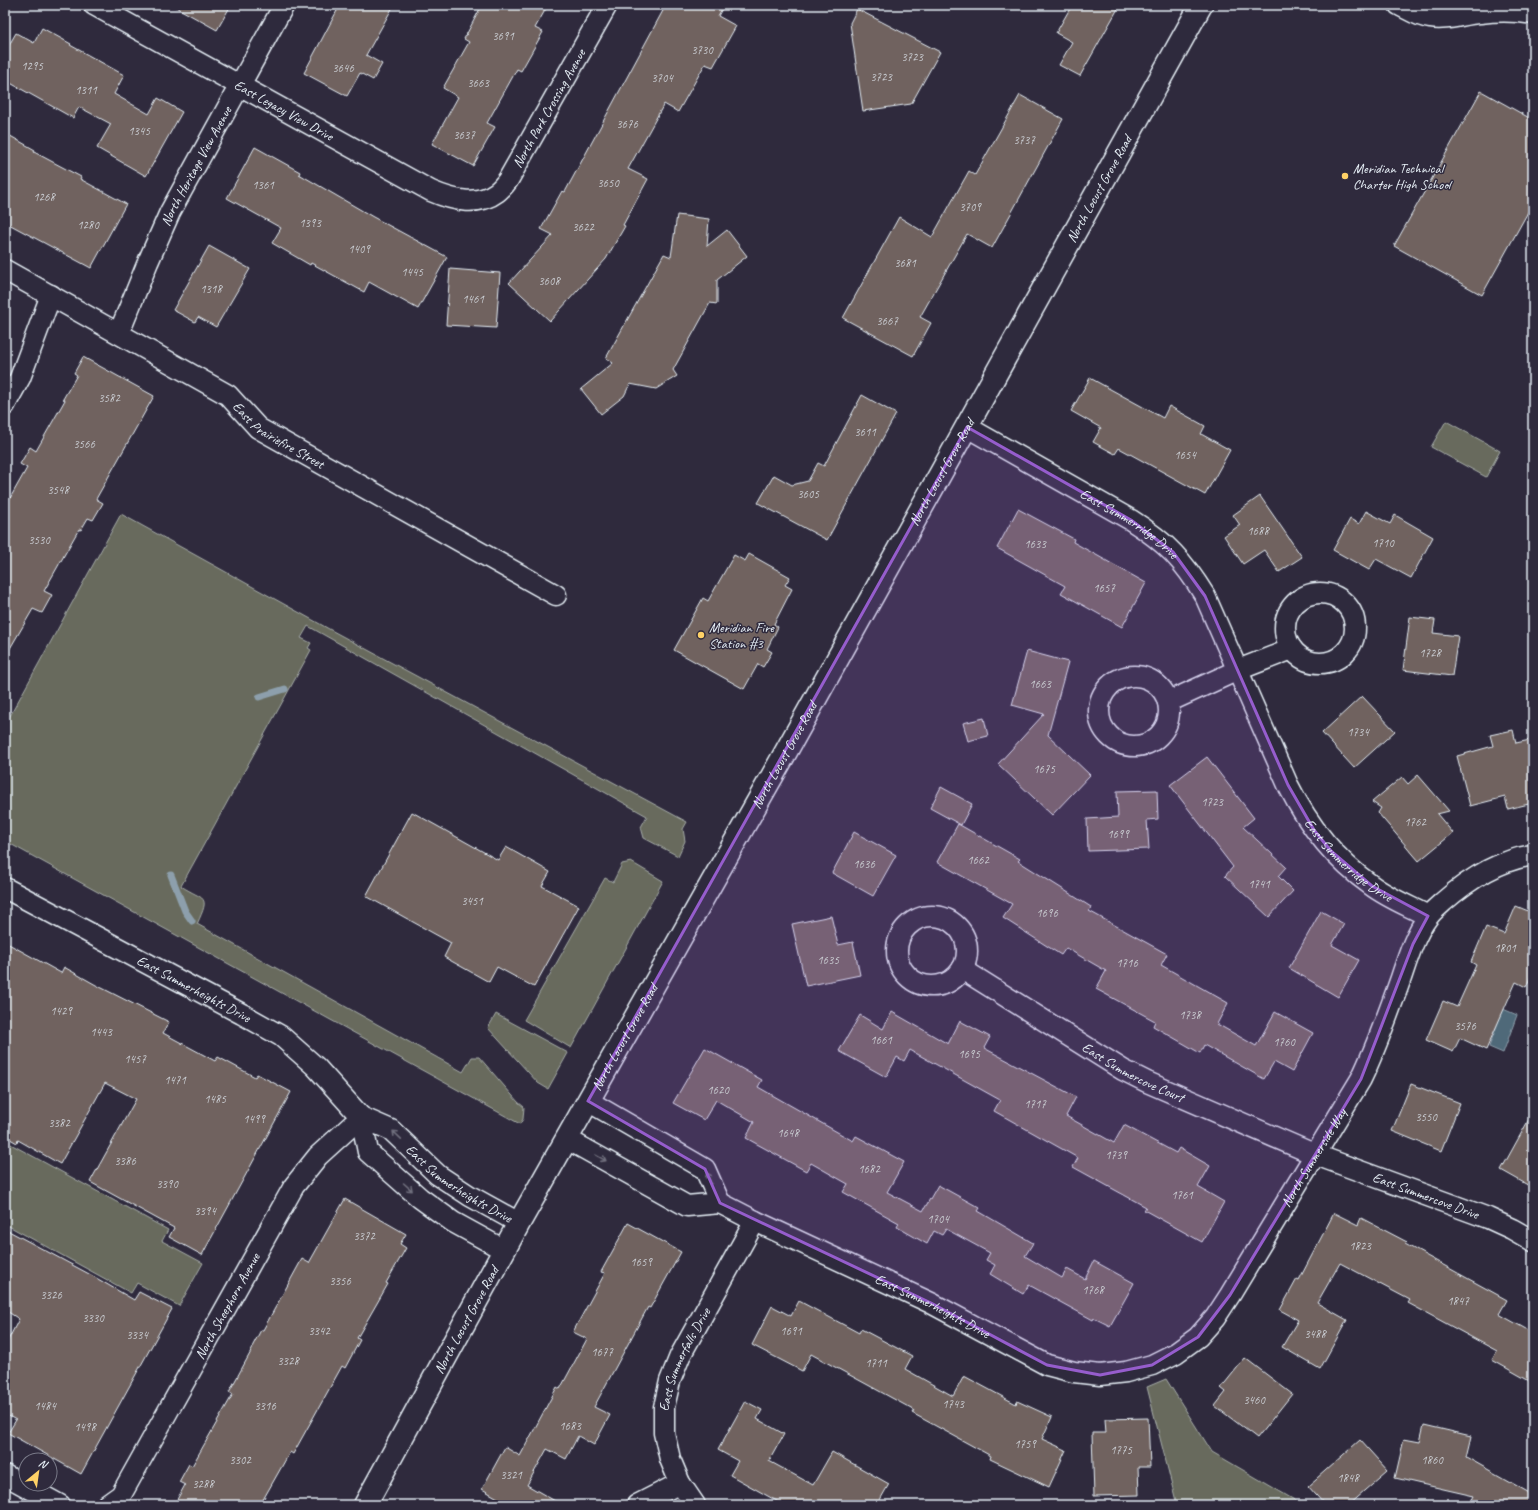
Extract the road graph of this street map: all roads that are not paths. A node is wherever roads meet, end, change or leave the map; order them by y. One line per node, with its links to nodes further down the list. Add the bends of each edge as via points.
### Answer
1 (94, 5): 7 (street, East Legacy View Drive)
2 (284, 5): 7 (street, North Heritage View Avenue)
3 (607, 5): 8 (street, North Park Crossing Avenue, via 508,180 497,192)
4 (1201, 5): 13 (main road, North Locust Grove Road)
5 (1399, 5): 6 (street, via 1423,17 1442,19 1479,13)
6 (1533, 14)
7 (240, 85): 8 (street, East Legacy View Drive, via 431,191 458,200); 11 (street, North Heritage View Avenue, via 170,212)
8 (480, 201)
9 (5, 270): 10 (street, East Prairiefire Street)
10 (51, 295): 11 (street, East Prairiefire Street); 12 (street, via 20,378)
11 (119, 333): 14 (street, East Prairiefire Street, via 228,395 258,428)
12 (5, 405)
13 (967, 427): 16 (street, East Summerridge Drive, via 1154,534 1174,552 1205,596); 22 (main road, North Locust Grove Road)
14 (556, 595)
15 (1292, 649): 16 (street)
16 (1238, 670): 17 (street); 20 (street, East Summerridge Drive, via 1288,785 1314,830 1331,851 1372,886)
17 (1168, 702)
18 (1533, 854): 20 (street, via 1498,864 1474,877)
19 (5, 888): 23 (street, East Summerheights Drive, via 282,1036 316,1067)
20 (1428, 916): 25 (street, North Summerside Way, via 1413,944 1373,1055)
21 (962, 969): 25 (street, East Summercove Court, via 1123,1070)
22 (588, 1101): 24 (main road, North Locust Grove Road); 26 (street, one-way to 22, via 705,1169)
23 (361, 1117): 28 (street, East Summerheights Drive, one-way to 23, via 438,1175 391,1130); 30 (street, one-way to 30, via 368,1152 420,1198 453,1222); 35 (street, North Sheephorn Avenue, via 318,1156 294,1186 120,1495)
24 (567, 1139): 26 (street, one-way to 26, via 686,1206); 28 (main road, North Locust Grove Road)
25 (1316, 1155): 29 (street, East Summercove Drive, via 1488,1218); 31 (street, North Summerside Way, via 1215,1318 1176,1353)
26 (720, 1203): 27 (street, East Summerheights Drive)
27 (755, 1221): 31 (street, East Summerheights Drive, via 931,1303 1048,1365 1100,1375); 33 (street, East Summerfalls Drive, via 680,1356 670,1381 664,1407 664,1433 670,1459)
28 (519, 1223): 30 (main road, North Locust Grove Road)
29 (1533, 1241)
30 (504, 1250): 36 (main road, North Locust Grove Road)
31 (1152, 1365)
32 (5, 1476): 34 (street)
33 (680, 1483): 37 (street); 38 (street, East Summerfalls Drive)
34 (60, 1505)
35 (106, 1505)
36 (365, 1505)
37 (637, 1505)
38 (695, 1505)

